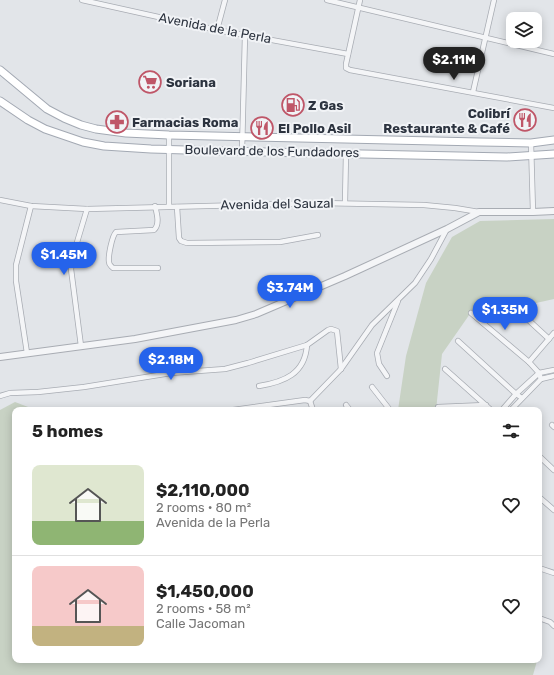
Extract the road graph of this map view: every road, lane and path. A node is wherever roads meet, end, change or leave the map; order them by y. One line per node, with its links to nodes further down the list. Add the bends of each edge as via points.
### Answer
1 (82, 0): 7 (street, Avenida de la Perla)
2 (225, 0): 7 (street)
3 (327, 0): 6 (street)
4 (360, 0): 6 (street)
5 (494, 0): 9 (street)
6 (358, 7): 9 (street); 10 (street)
7 (217, 30): 8 (street, Avenida de la Perla)
8 (245, 35): 10 (street, Avenida de la Perla); 17 (street)
9 (485, 37): 11 (street); 13 (street)
10 (348, 54): 13 (street, via 346,68 350,70)
11 (554, 54)
12 (0, 70): 16 (main road, Boulevard de los Fundadores, via 47,108 81,125 111,132)
13 (473, 92): 15 (street)
14 (0, 101): 20 (main road, Boulevard de los Fundadores, via 45,129 83,142 104,146)
15 (554, 108)
16 (169, 135): 17 (main road, Boulevard de los Fundadores); 20 (street)
17 (242, 137): 19 (main road, Boulevard de los Fundadores); 21 (street)
18 (554, 140): 19 (main road, Boulevard de los Fundadores)
19 (531, 143): 24 (street)
20 (169, 149): 21 (main road, Boulevard de los Fundadores); 29 (street)
21 (242, 151): 22 (main road, Boulevard de los Fundadores)
22 (346, 152): 24 (main road, Boulevard de los Fundadores); 26 (street)
23 (554, 154): 24 (main road, Boulevard de los Fundadores)
24 (532, 156): 34 (street)
25 (0, 200): 27 (street, Avenida del Sauzal)
26 (345, 203): 30 (street, Avenida del Sauzal); 33 (street, Avenida del Sauzal, via 424,205)
27 (31, 206): 31 (street, Avenida del Sauzal); 46 (street, via 16,265)
28 (155, 206): 29 (street, Avenida del Sauzal); 31 (street, Avenida del Sauzal); 37 (street, via 158,225 156,228 116,232 113,235 108,261 113,268)
29 (169, 206): 30 (street, Avenida del Sauzal)
30 (177, 206): 36 (street, via 179,238 187,243 280,242)
31 (87, 209): 45 (street, via 72,269)
32 (554, 211): 34 (street, Avenida del Sauzal)
33 (479, 212): 34 (street, Avenida del Sauzal); 35 (street)
34 (533, 212)
35 (446, 229): 38 (street, via 424,272); 45 (street, via 256,314 135,339)
36 (318, 235)
37 (158, 268)
38 (399, 300): 50 (street, via 367,330); 53 (street, via 377,353 379,364)
39 (511, 304): 42 (street)
40 (471, 313): 48 (street)
41 (554, 333): 42 (street)
42 (549, 339): 48 (street)
43 (458, 341): 58 (street)
44 (306, 345): 50 (street, via 328,330 334,329 337,332); 56 (street, via 304,360 288,377 277,383); 59 (street, via 225,369 171,373 84,387)
45 (81, 346): 46 (street)
46 (27, 353): 47 (street)
47 (0, 357)
48 (529, 362): 52 (street)
49 (445, 368): 62 (street)
50 (341, 369): 61 (street)
51 (554, 370): 52 (street)
52 (539, 373): 55 (street); 58 (street)
53 (387, 376)
54 (554, 376): 55 (street)
55 (542, 379): 60 (street)
56 (259, 386)
57 (372, 386): 65 (street)
58 (516, 394): 60 (street); 67 (street)
59 (0, 396)
60 (522, 398): 68 (street)
61 (310, 401): 63 (street); 64 (street)
62 (486, 405): 66 (street)
63 (255, 407)
64 (312, 407)
65 (388, 407)
66 (438, 407)
67 (505, 407)
68 (514, 407)
69 (542, 459): 70 (street)
70 (554, 470)
71 (542, 500): 72 (street)
72 (554, 510)
73 (542, 569): 74 (street)
74 (554, 573)
75 (542, 619): 76 (street)
76 (554, 626)

